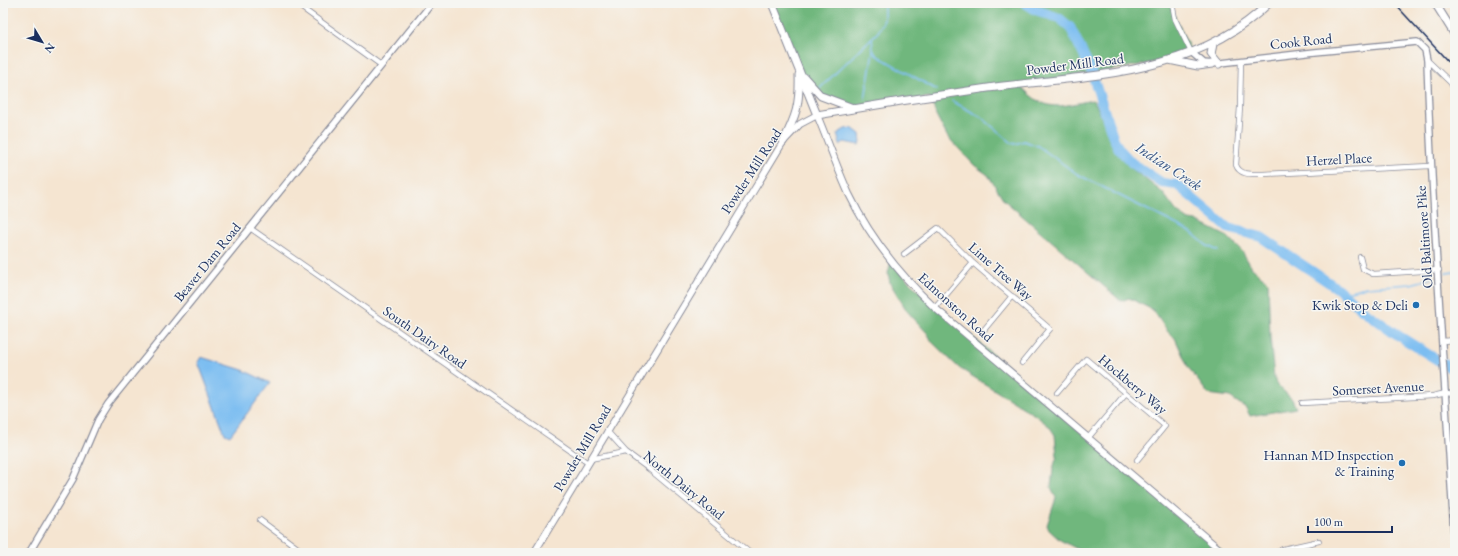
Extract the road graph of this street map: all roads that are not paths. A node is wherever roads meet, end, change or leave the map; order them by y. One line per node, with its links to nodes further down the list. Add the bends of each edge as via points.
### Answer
1 (295, 3): 15 (street)
2 (432, 3): 15 (street, Beaver Dam Road)
3 (772, 3): 16 (main road, Edmonston Road)
4 (1172, 3): 10 (street, via 1175,19)
5 (1269, 3): 9 (main road, Powder Mill Road)
6 (1435, 3): 7 (main road)
7 (1455, 35)
8 (1417, 42): 12 (street, Old Baltimore Pike, via 1425,50); 13 (street, Cook Road)
9 (1213, 44): 10 (main road, Powder Mill Road); 14 (main road, via 1211,54)
10 (1191, 52): 11 (main road, Powder Mill Road); 14 (street, via 1204,63)
11 (1169, 60): 14 (main road, via 1198,66); 18 (main road, Powder Mill Road, via 1104,75 987,88)
12 (1427, 60): 17 (street); 21 (street, Old Baltimore Pike)
13 (1241, 61): 14 (street, Cook Road); 21 (street, Herzel Place, via 1236,165 1241,172 1248,174)
14 (1216, 64)
15 (381, 65): 22 (street, Beaver Dam Road)
16 (798, 71): 18 (main road, via 821,96); 19 (main road, Edmonston Road); 20 (main road, via 799,101)
17 (1455, 90)
18 (855, 109): 19 (main road, Powder Mill Road)
19 (817, 115): 20 (main road, Powder Mill Road, via 800,124); 28 (main road, Edmonston Road, via 849,194 868,229 893,263)
20 (783, 142): 38 (main road, Powder Mill Road)
21 (1430, 166): 26 (street, Old Baltimore Pike)
22 (250, 228): 42 (street, South Dairy Road); 46 (street, Beaver Dam Road, via 104,409 73,479)
23 (904, 254): 25 (street, Lime Tree Way, via 938,228)
24 (1360, 257): 26 (street, via 1363,269 1373,274)
25 (973, 263): 27 (street, Lime Tree Way); 28 (street)
26 (1439, 270): 31 (street, Old Baltimore Pike)
27 (1012, 296): 29 (street); 32 (street, Lime Tree Way, via 1050,329)
28 (935, 308): 39 (main road, Edmonston Road)
29 (983, 331)
30 (1455, 340): 31 (street)
31 (1442, 341): 35 (street, Old Baltimore Pike)
32 (1022, 363)
33 (1057, 393): 34 (street, Hockberry Way, via 1086,359)
34 (1126, 393): 39 (street); 41 (street, Hockberry Way, via 1165,426)
35 (1446, 393): 36 (street, Somerset Avenue); 37 (street, Somerset Avenue, via 1432,396); 51 (street, Old Baltimore Pike)
36 (1455, 394)
37 (1302, 403)
38 (607, 431): 40 (street, North Dairy Road); 42 (main road, Powder Mill Road)
39 (1088, 438): 49 (main road, Edmonston Road)
40 (626, 452): 42 (street); 48 (street, North Dairy Road)
41 (1137, 460)
42 (589, 461): 47 (main road, Powder Mill Road)
43 (260, 520): 45 (street)
44 (1319, 541): 50 (street)
45 (299, 549)
46 (29, 553)
47 (534, 553)
48 (750, 553)
49 (1224, 553)
50 (1276, 553)
51 (1455, 553)

